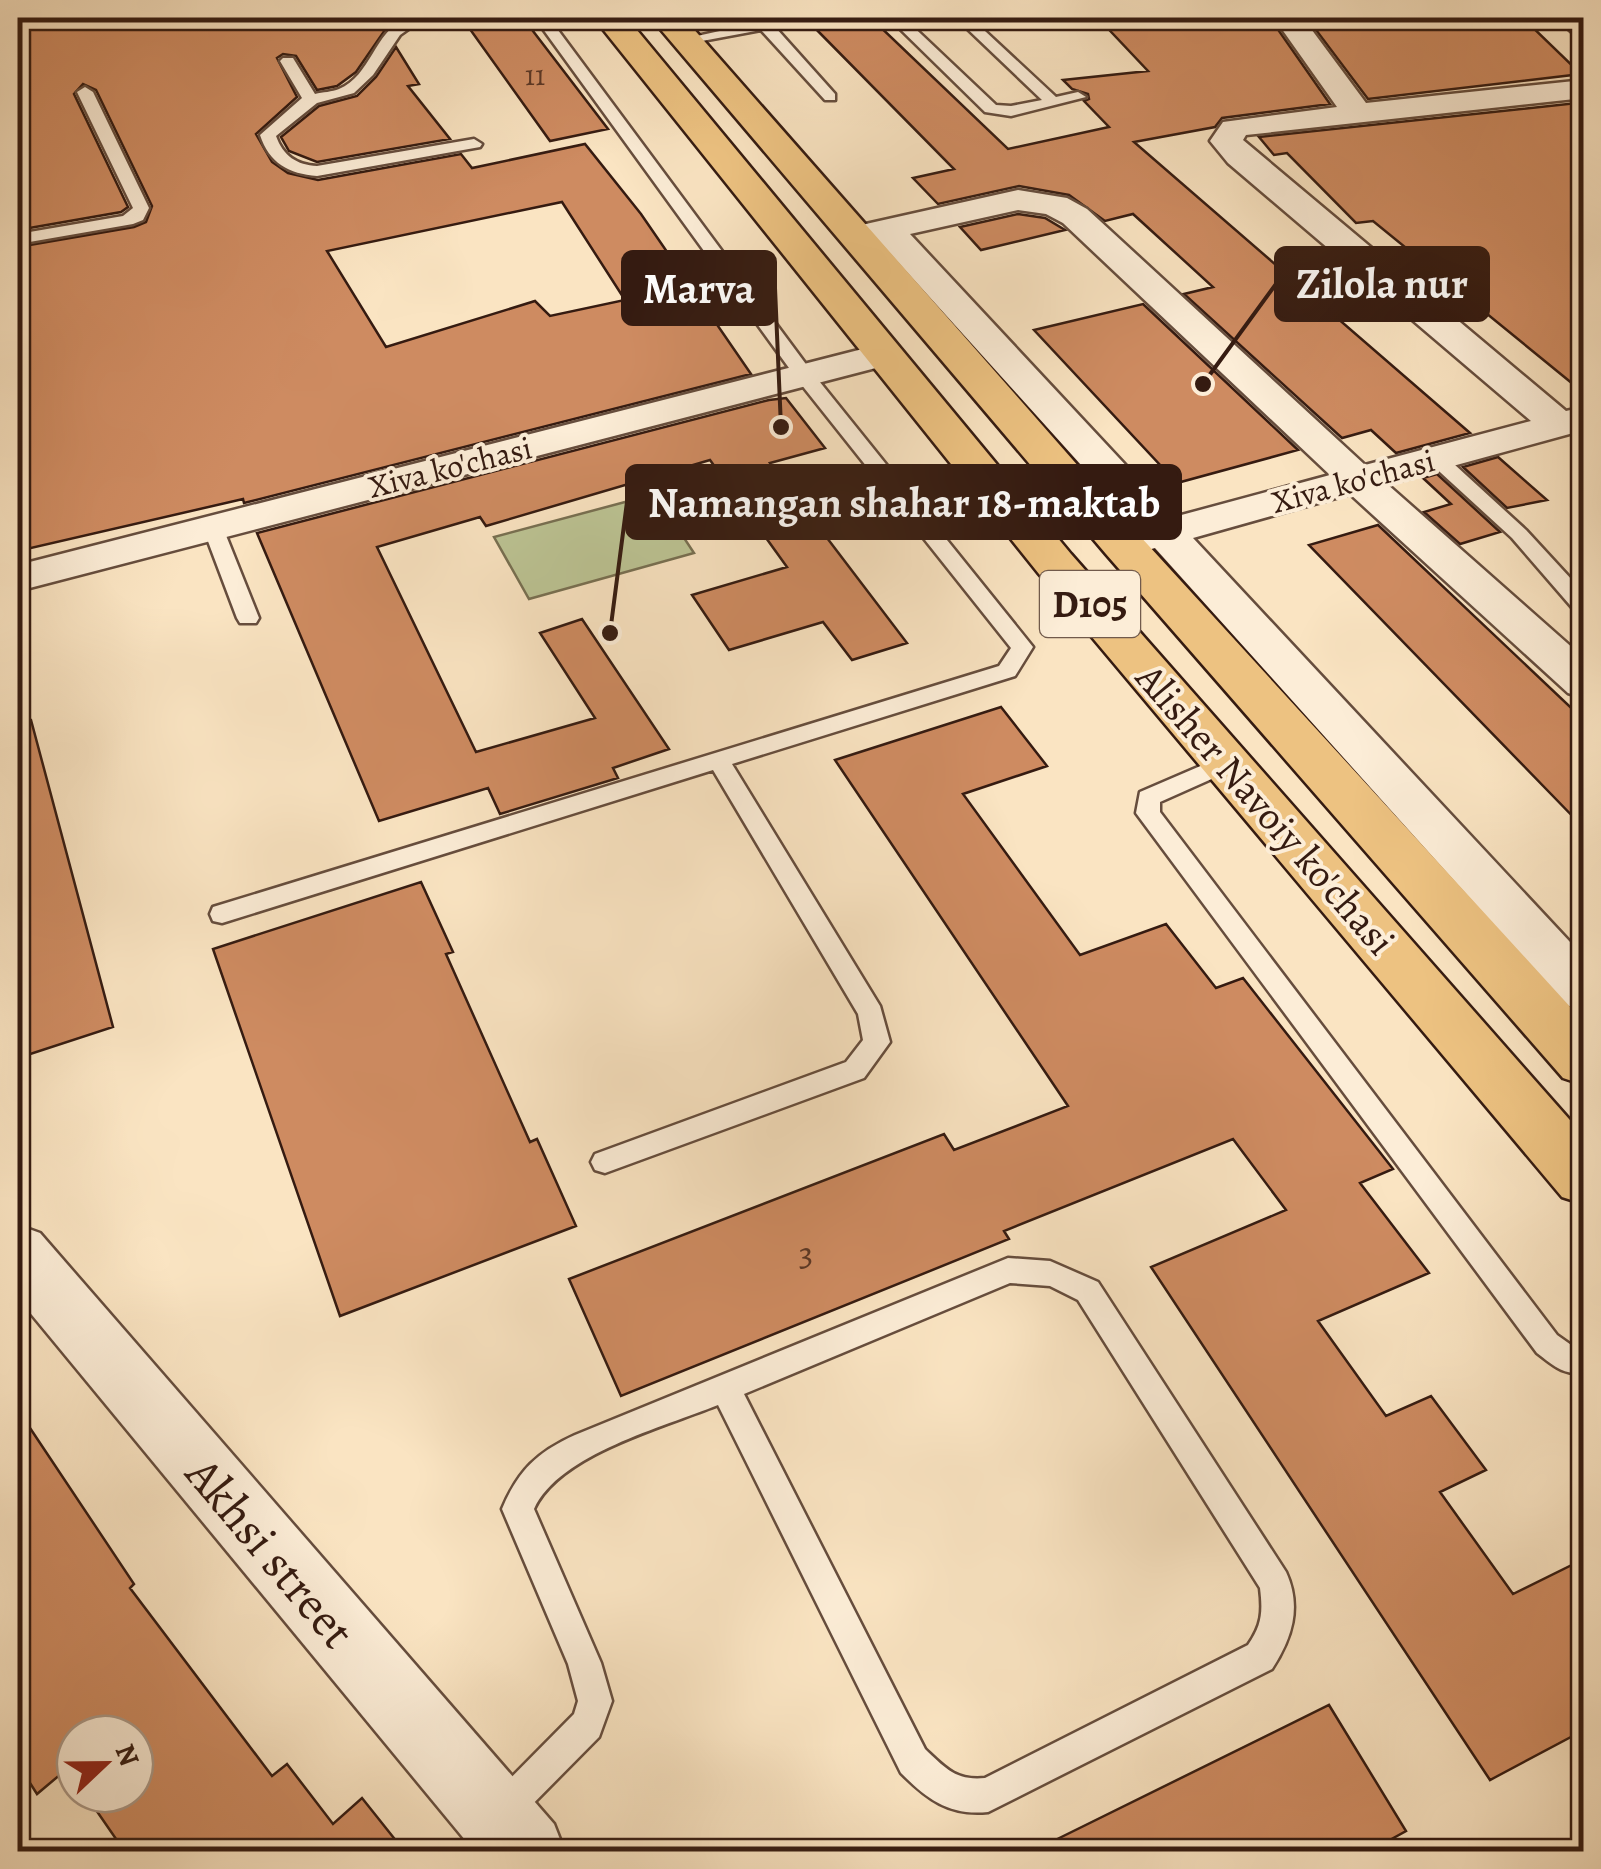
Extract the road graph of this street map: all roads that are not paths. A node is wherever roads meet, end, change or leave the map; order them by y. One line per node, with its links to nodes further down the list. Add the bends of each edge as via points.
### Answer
1 (417, 18): 17 (lane, via 389,33 348,91)
2 (542, 18): 24 (lane)
3 (610, 18): 23 (main road, Alisher Navoiy ko'chasi / D105)
4 (799, 18): 9 (lane)
5 (896, 18): 18 (lane, via 991,109)
6 (963, 18): 18 (lane)
7 (1288, 18): 19 (street)
8 (1563, 18): 11 (lane)
9 (765, 25): 10 (lane); 15 (lane)
10 (677, 26): 21 (main road, Alisher Navoiy ko'chasi / D105)
11 (1584, 38)
12 (288, 61): 17 (lane)
13 (1584, 89): 19 (street)
14 (85, 92): 22 (lane, via 141,208 127,220)
15 (830, 97)
16 (1078, 97): 18 (lane)
17 (311, 100): 20 (lane, via 268,135 279,159 308,171)
18 (1053, 102)
19 (1358, 114): 25 (street, via 1246,126 1226,140)
20 (474, 144)
21 (871, 233): 27 (street, via 1018,200 1055,205 1075,216); 29 (street); 30 (main road, Alisher Navoiy ko'chasi / D105)
22 (18, 239)
23 (882, 355): 24 (street, Xiva ko'chasi); 36 (main road, Alisher Navoiy ko'chasi / D105)
24 (804, 375): 28 (street, Xiva ko'chasi); 35 (lane, via 1022,647 1006,671)
25 (1571, 421): 26 (street, Xiva ko'chasi)
26 (1436, 458): 27 (street, Xiva ko'chasi); 32 (lane, via 1520,534)
27 (1358, 479): 29 (street, Xiva ko'chasi); 34 (street)
28 (213, 528): 31 (street, Xiva ko'chasi); 33 (lane)
29 (1166, 532): 30 (street, Xiva ko'chasi); 38 (street)
30 (1122, 544): 38 (main road, Alisher Navoiy ko'chasi / D105)
31 (18, 578)
32 (1584, 607)
33 (248, 618)
34 (1584, 682)
35 (718, 760): 37 (lane); 40 (lane, via 871,1013 877,1042 854,1070)
36 (1226, 762): 41 (main road, Alisher Navoiy ko'chasi / D105); 43 (lane, via 1148,798 1148,813 1547,1344 1570,1361)
37 (222, 914)
38 (1558, 971): 39 (main road, Alisher Navoiy ko'chasi / D105)
39 (1584, 1062)
40 (605, 1162)
41 (1584, 1179)
42 (18, 1252): 45 (street, Akhsi street)
43 (1584, 1358)
44 (725, 1388): 44 (lane, via 1008,1271 1059,1274 1088,1291 1275,1583 1281,1618 1274,1637 1260,1657 988,1794 962,1799 913,1761); 45 (lane, via 555,1459 526,1485 518,1509 595,1701 587,1725)
45 (511, 1834)

